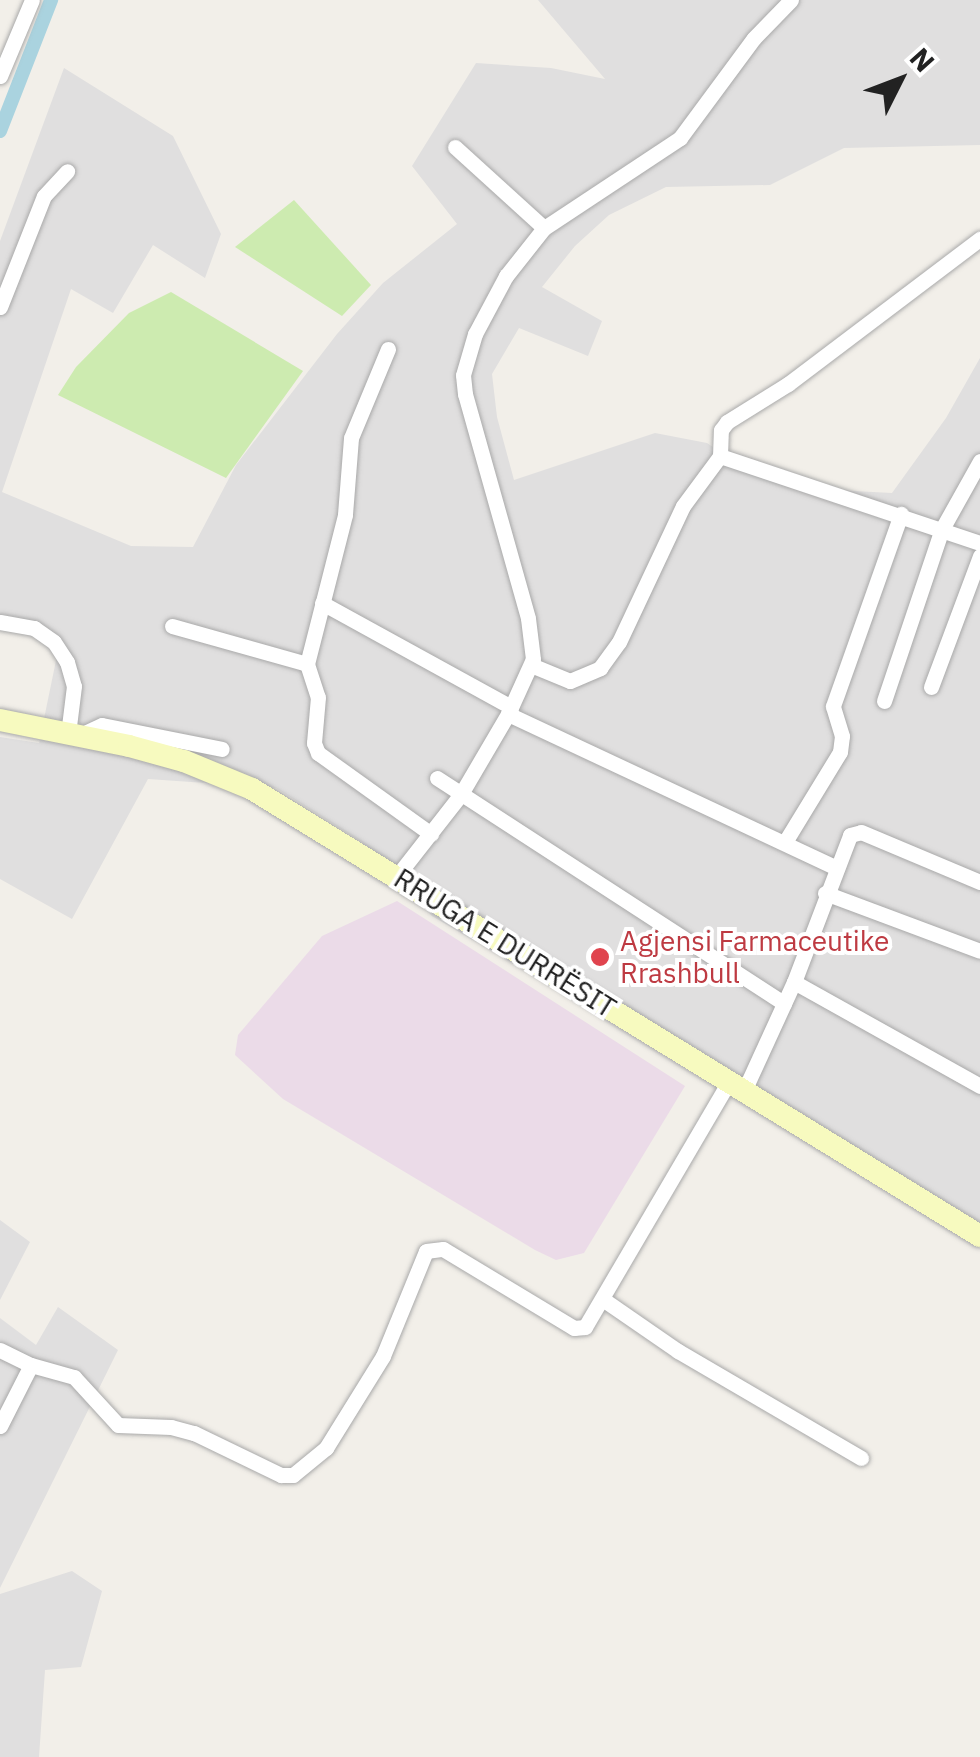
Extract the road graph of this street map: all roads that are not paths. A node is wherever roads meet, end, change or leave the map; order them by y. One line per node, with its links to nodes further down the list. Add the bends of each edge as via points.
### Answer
1 (32, 0): 5 (street)
2 (766, 0): 4 (street)
3 (790, 0): 4 (street)
4 (777, 15): 8 (street, via 680,138)
5 (0, 76)
6 (455, 147): 8 (street)
7 (67, 171): 10 (street, via 44,196)
8 (544, 228): 22 (street, via 494,297 463,374 528,618)
9 (980, 239): 12 (street, via 788,384 740,411 721,430)
10 (0, 307)
11 (388, 349): 18 (street, via 351,438 344,515)
12 (720, 456): 14 (street); 22 (street, via 683,506 619,642 600,668 570,681)
13 (980, 461): 15 (street)
14 (902, 514): 15 (street); 32 (street, via 833,706 840,752)
15 (942, 529): 16 (street); 24 (street)
16 (980, 543)
17 (980, 556): 23 (street)
18 (322, 603): 21 (street); 25 (street)
19 (0, 622): 27 (street, via 34,628 68,662)
20 (172, 626): 21 (street)
21 (307, 664): 31 (street, via 318,697 318,753)
22 (531, 665): 25 (street)
23 (931, 687)
24 (884, 701)
25 (510, 710): 30 (street); 32 (street)
26 (0, 720): 27 (main road, RRUGA E DURRËSIT)
27 (73, 735): 28 (street, via 102,725); 34 (main road, RRUGA E DURRËSIT, via 220,774)
28 (222, 749)
29 (437, 778): 30 (street)
30 (460, 794): 31 (street); 39 (street)
31 (431, 834): 34 (street)
32 (785, 842): 33 (street)
33 (835, 866): 35 (street, via 846,840 861,832); 36 (street)
34 (397, 876): 40 (main road, RRUGA E DURRËSIT)
35 (980, 882)
36 (826, 893): 37 (street); 38 (street)
37 (980, 951)
38 (794, 982): 39 (street); 41 (street)
39 (784, 1003): 40 (street)
40 (736, 1086): 42 (main road, RRUGA E DURRËSIT); 43 (street)
41 (980, 1086)
42 (980, 1236)
43 (604, 1300): 45 (street, via 585,1327 574,1328 443,1249 426,1251 384,1356 326,1448 294,1475 172,1426 118,1425 74,1377); 47 (street)
44 (0, 1350): 45 (street)
45 (31, 1365): 46 (street)
46 (0, 1426)
47 (861, 1458)

